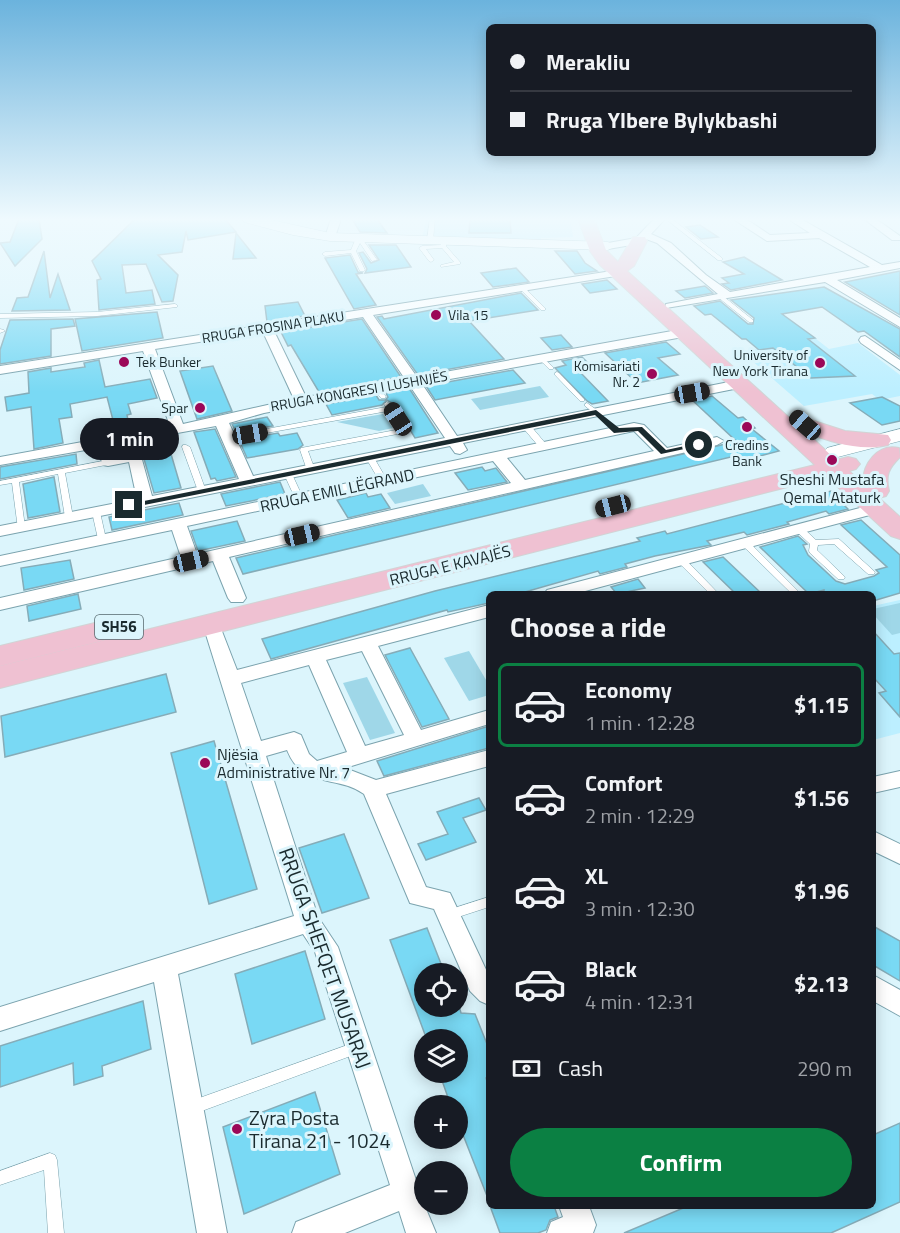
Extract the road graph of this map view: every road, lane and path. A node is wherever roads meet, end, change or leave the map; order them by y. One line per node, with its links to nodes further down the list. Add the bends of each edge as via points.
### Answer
1 (582, 277): 7 (street, RRUGA FROSINA PLAKU)
2 (629, 277): 17 (main road)
3 (632, 277): 10 (main road)
4 (701, 277): 8 (street)
5 (836, 277): 6 (street)
6 (827, 278): 8 (street); 15 (street)
7 (522, 288): 11 (lane); 12 (street, RRUGA FROSINA PLAKU)
8 (724, 297): 10 (street); 14 (lane)
9 (175, 306): 13 (lane, via 97,314)
10 (670, 306): 30 (main road)
11 (543, 309)
12 (366, 313): 16 (street, RRUGA FROSINA PLAKU); 23 (street)
13 (0, 316)
14 (751, 321)
15 (900, 323)
16 (267, 328): 19 (street, RRUGA FROSINA PLAKU); 26 (street)
17 (683, 333): 23 (street, RRUGA KONGRESI I LUSHNJËS, via 546,363); 24 (main road)
18 (865, 340): 20 (street)
19 (148, 347): 21 (street, RRUGA FROSINA PLAKU); 31 (street)
20 (900, 366)
21 (0, 370)
22 (557, 374): 27 (lane)
23 (413, 382): 25 (street, RRUGA KONGRESI I LUSHNJËS); 34 (street)
24 (739, 384): 27 (street); 30 (main road)
25 (385, 399): 26 (street, RRUGA KONGRESI I LUSHNJËS); 33 (lane); 47 (lane, via 405,430 304,450)
26 (302, 402): 28 (street, RRUGA KONGRESI I LUSHNJËS)
27 (588, 406): 29 (street); 32 (street)
28 (221, 421): 31 (street, RRUGA KONGRESI I LUSHNJËS); 33 (street)
29 (527, 427): 34 (street); 38 (lane)
30 (795, 427): 37 (main road); 43 (main road); 49 (main road)
31 (178, 429): 36 (street, RRUGA KONGRESI I LUSHNJËS)
32 (617, 431): 38 (street, RRUGA EMIL LËGRAND); 40 (street, RRUGA EMIL LËGRAND, via 639,428)
33 (228, 438): 53 (street)
34 (454, 441): 42 (street); 46 (street)
35 (717, 441): 40 (street)
36 (103, 442): 44 (street, RRUGA KONGRESI I LUSHNJËS); 45 (street)
37 (893, 445): 43 (street, RRUGA E KAVAJËS); 58 (main road, via 875,472)
38 (543, 446): 41 (street, RRUGA EMIL LËGRAND)
39 (186, 447): 56 (lane)
40 (664, 453): 55 (street)
41 (497, 456): 46 (street, RRUGA EMIL LËGRAND); 55 (street)
42 (370, 458): 47 (street); 52 (lane)
43 (832, 460): 49 (main road, RRUGA E KAVAJËS); 58 (main road)
44 (0, 461)
45 (108, 462): 48 (lane); 59 (street, via 136,459)
46 (468, 462): 52 (street, RRUGA EMIL LËGRAND)
47 (311, 470): 50 (street)
48 (61, 471): 51 (lane); 62 (lane)
49 (782, 473): 58 (main road); 81 (main road, RRUGA E KAVAJËS); 84 (main road, RRUGA E KAVAJËS)
50 (288, 474): 53 (street); 57 (lane)
51 (15, 480): 54 (lane); 65 (lane)
52 (383, 480): 57 (street, RRUGA EMIL LËGRAND)
53 (248, 482): 56 (street)
54 (0, 483)
55 (521, 485): 72 (street)
56 (196, 492): 59 (street); 63 (street)
57 (299, 498): 63 (street, RRUGA EMIL LËGRAND)
58 (870, 498): 61 (main road); 66 (street); 68 (main road)
59 (145, 502): 60 (street)
60 (96, 512): 62 (street); 69 (lane)
61 (900, 512)
62 (69, 517): 65 (street)
63 (200, 519): 64 (street, RRUGA EMIL LËGRAND)
64 (178, 523): 69 (street, RRUGA EMIL LËGRAND); 75 (street)
65 (21, 527): 67 (street)
66 (799, 529): 70 (street); 71 (lane)
67 (0, 531)
68 (900, 531)
69 (102, 539): 74 (street, RRUGA EMIL LËGRAND)
70 (745, 543): 73 (street); 80 (lane)
71 (814, 543): 76 (lane, via 836,541); 77 (lane, via 813,551)
72 (219, 554): 75 (street); 81 (street)
73 (681, 560): 78 (street); 79 (lane)
74 (0, 561)
75 (191, 561): 82 (street)
76 (871, 572)
77 (841, 577)
78 (564, 591)
79 (712, 591)
80 (794, 591)
81 (237, 598): 86 (main road, RRUGA E KAVAJËS / SH56)
82 (0, 604)
83 (486, 612): 85 (street)
84 (212, 625): 88 (main road, RRUGA E KAVAJËS / SH56); 89 (street, RRUGA SHEFQET MUSARAJ)
85 (367, 643): 87 (street); 91 (street)
86 (0, 656)
87 (315, 657): 89 (street); 93 (street)
88 (0, 677)
89 (230, 679): 92 (street, RRUGA SHEFQET MUSARAJ)
90 (486, 718): 91 (street)
91 (416, 739): 93 (street)
92 (254, 751): 95 (street, via 294,740 301,759); 103 (street, RRUGA SHEFQET MUSARAJ)
93 (359, 756): 95 (street)
94 (486, 758): 98 (street)
95 (314, 769): 98 (street, via 363,780)
96 (900, 779): 97 (street)
97 (876, 784)
98 (373, 789): 102 (street, via 418,896 442,900)
99 (876, 842): 100 (street)
100 (900, 855)
101 (486, 903): 102 (lane)
102 (449, 915): 105 (street)
103 (308, 922): 104 (street); 109 (street, RRUGA SHEFQET MUSARAJ, via 326,947)
104 (164, 967): 108 (street); 110 (street)
105 (486, 985)
106 (876, 989): 107 (street)
107 (900, 1004)
108 (0, 1019)
109 (358, 1047): 110 (lane); 112 (street, RRUGA SHEFQET MUSARAJ)
110 (189, 1108): 115 (street)
111 (0, 1178): 114 (lane, via 50,1160)
112 (407, 1192): 116 (street); 117 (street, RRUGA SHEFQET MUSARAJ)
113 (575, 1209): 118 (street, via 581,1225)
114 (56, 1233)
115 (212, 1233)
116 (307, 1233)
117 (422, 1233)
118 (562, 1233)

